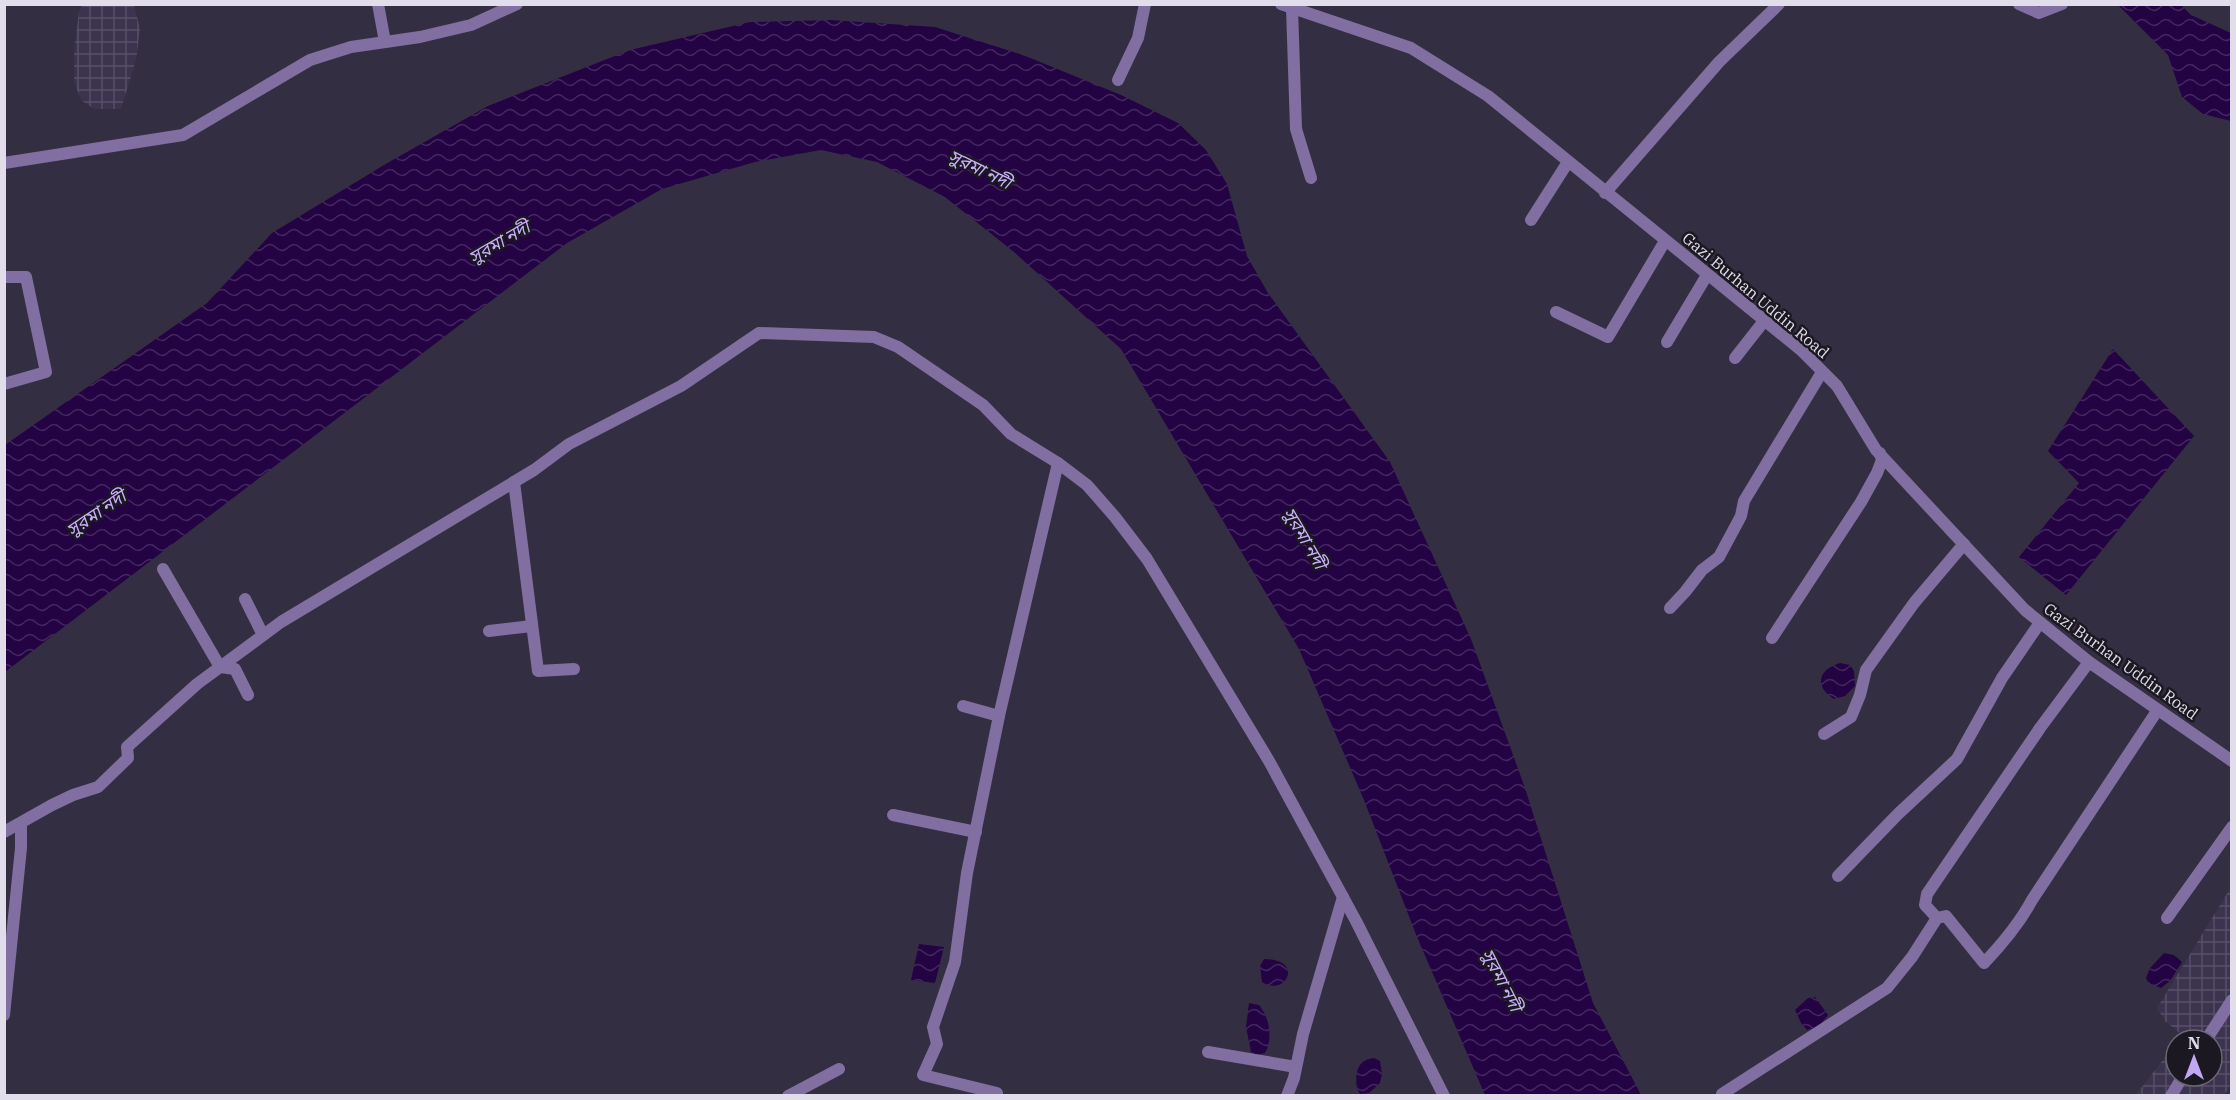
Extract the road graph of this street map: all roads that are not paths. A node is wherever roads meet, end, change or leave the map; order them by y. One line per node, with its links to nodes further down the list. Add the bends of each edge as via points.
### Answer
1 (378, 4): 8 (street)
2 (517, 4): 8 (street, via 471,25)
3 (1145, 4): 9 (street, via 1138,38)
4 (1779, 4): 13 (street, via 1719,62)
5 (2019, 4): 6 (street, via 2040,13)
6 (2062, 4)
7 (1286, 6): 10 (street, Gazi Burhan Uddin Road, via 1411,48 1488,96); 12 (street, via 1296,129)
8 (385, 42): 11 (street, via 351,47 310,60 183,135)
9 (1118, 80)
10 (1568, 162): 13 (street, Gazi Burhan Uddin Road); 14 (street)
11 (4, 163)
12 (1311, 178)
13 (1605, 193): 15 (street, Gazi Burhan Uddin Road)
14 (1531, 220)
15 (1665, 241): 16 (street, Gazi Burhan Uddin Road); 18 (street, via 1608,337)
16 (1707, 275): 19 (street, Gazi Burhan Uddin Road); 20 (street)
17 (4, 277): 23 (street, via 26,277 46,372)
18 (1556, 312)
19 (1764, 321): 21 (street); 22 (street, Gazi Burhan Uddin Road)
20 (1667, 342)
21 (1736, 358)
22 (1822, 372): 24 (street, Gazi Burhan Uddin Road, via 1837,386); 30 (street, via 1744,501 1741,516 1719,557 1702,570)
23 (4, 384)
24 (1880, 453): 27 (street, Gazi Burhan Uddin Road); 35 (street, via 1882,460 1877,473 1861,502)
25 (1058, 463): 26 (street, via 1011,434 983,405 898,347 874,337 759,333 681,386 569,444); 42 (street); 51 (street, via 1087,485 1147,558 1228,691)
26 (514, 482): 32 (street); 34 (street)
27 (1964, 544): 31 (street, Gazi Burhan Uddin Road); 43 (street, via 1914,603 1866,670 1851,717)
28 (163, 569): 37 (street)
29 (245, 598): 34 (street)
30 (1670, 608)
31 (2039, 624): 36 (street, Gazi Burhan Uddin Road); 50 (street, via 2002,678 1957,759)
32 (532, 626): 33 (street); 38 (street, via 538,671)
33 (489, 631)
34 (263, 635): 37 (street)
35 (1772, 638)
36 (2089, 662): 41 (street, Gazi Burhan Uddin Road); 52 (street, via 1927,894 1925,905)
37 (220, 667): 39 (street, via 235,669); 46 (street, via 127,747 128,758 98,787 73,795)
38 (574, 669)
39 (248, 695)
40 (963, 706): 42 (street)
41 (2157, 711): 44 (street, Gazi Burhan Uddin Road); 52 (street, via 2022,917 1984,963 1946,916)
42 (999, 716): 49 (street)
43 (1824, 734)
44 (2232, 761)
45 (893, 815): 49 (street)
46 (21, 823): 48 (street); 55 (street)
47 (2232, 827): 53 (street)
48 (4, 832)
49 (976, 832): 60 (street, via 955,962 933,1027 937,1044 923,1076)
50 (1838, 876)
51 (1343, 897): 58 (street); 64 (street)
52 (1937, 918): 61 (street, via 1887,988)
53 (2167, 918)
54 (2232, 1000): 56 (street)
55 (4, 1015)
56 (2214, 1028)
57 (1208, 1052): 58 (street)
58 (1296, 1067): 63 (street)
59 (839, 1069): 62 (street)
60 (997, 1093)
61 (1722, 1094)
62 (788, 1095)
63 (1287, 1095)
64 (1444, 1095)

